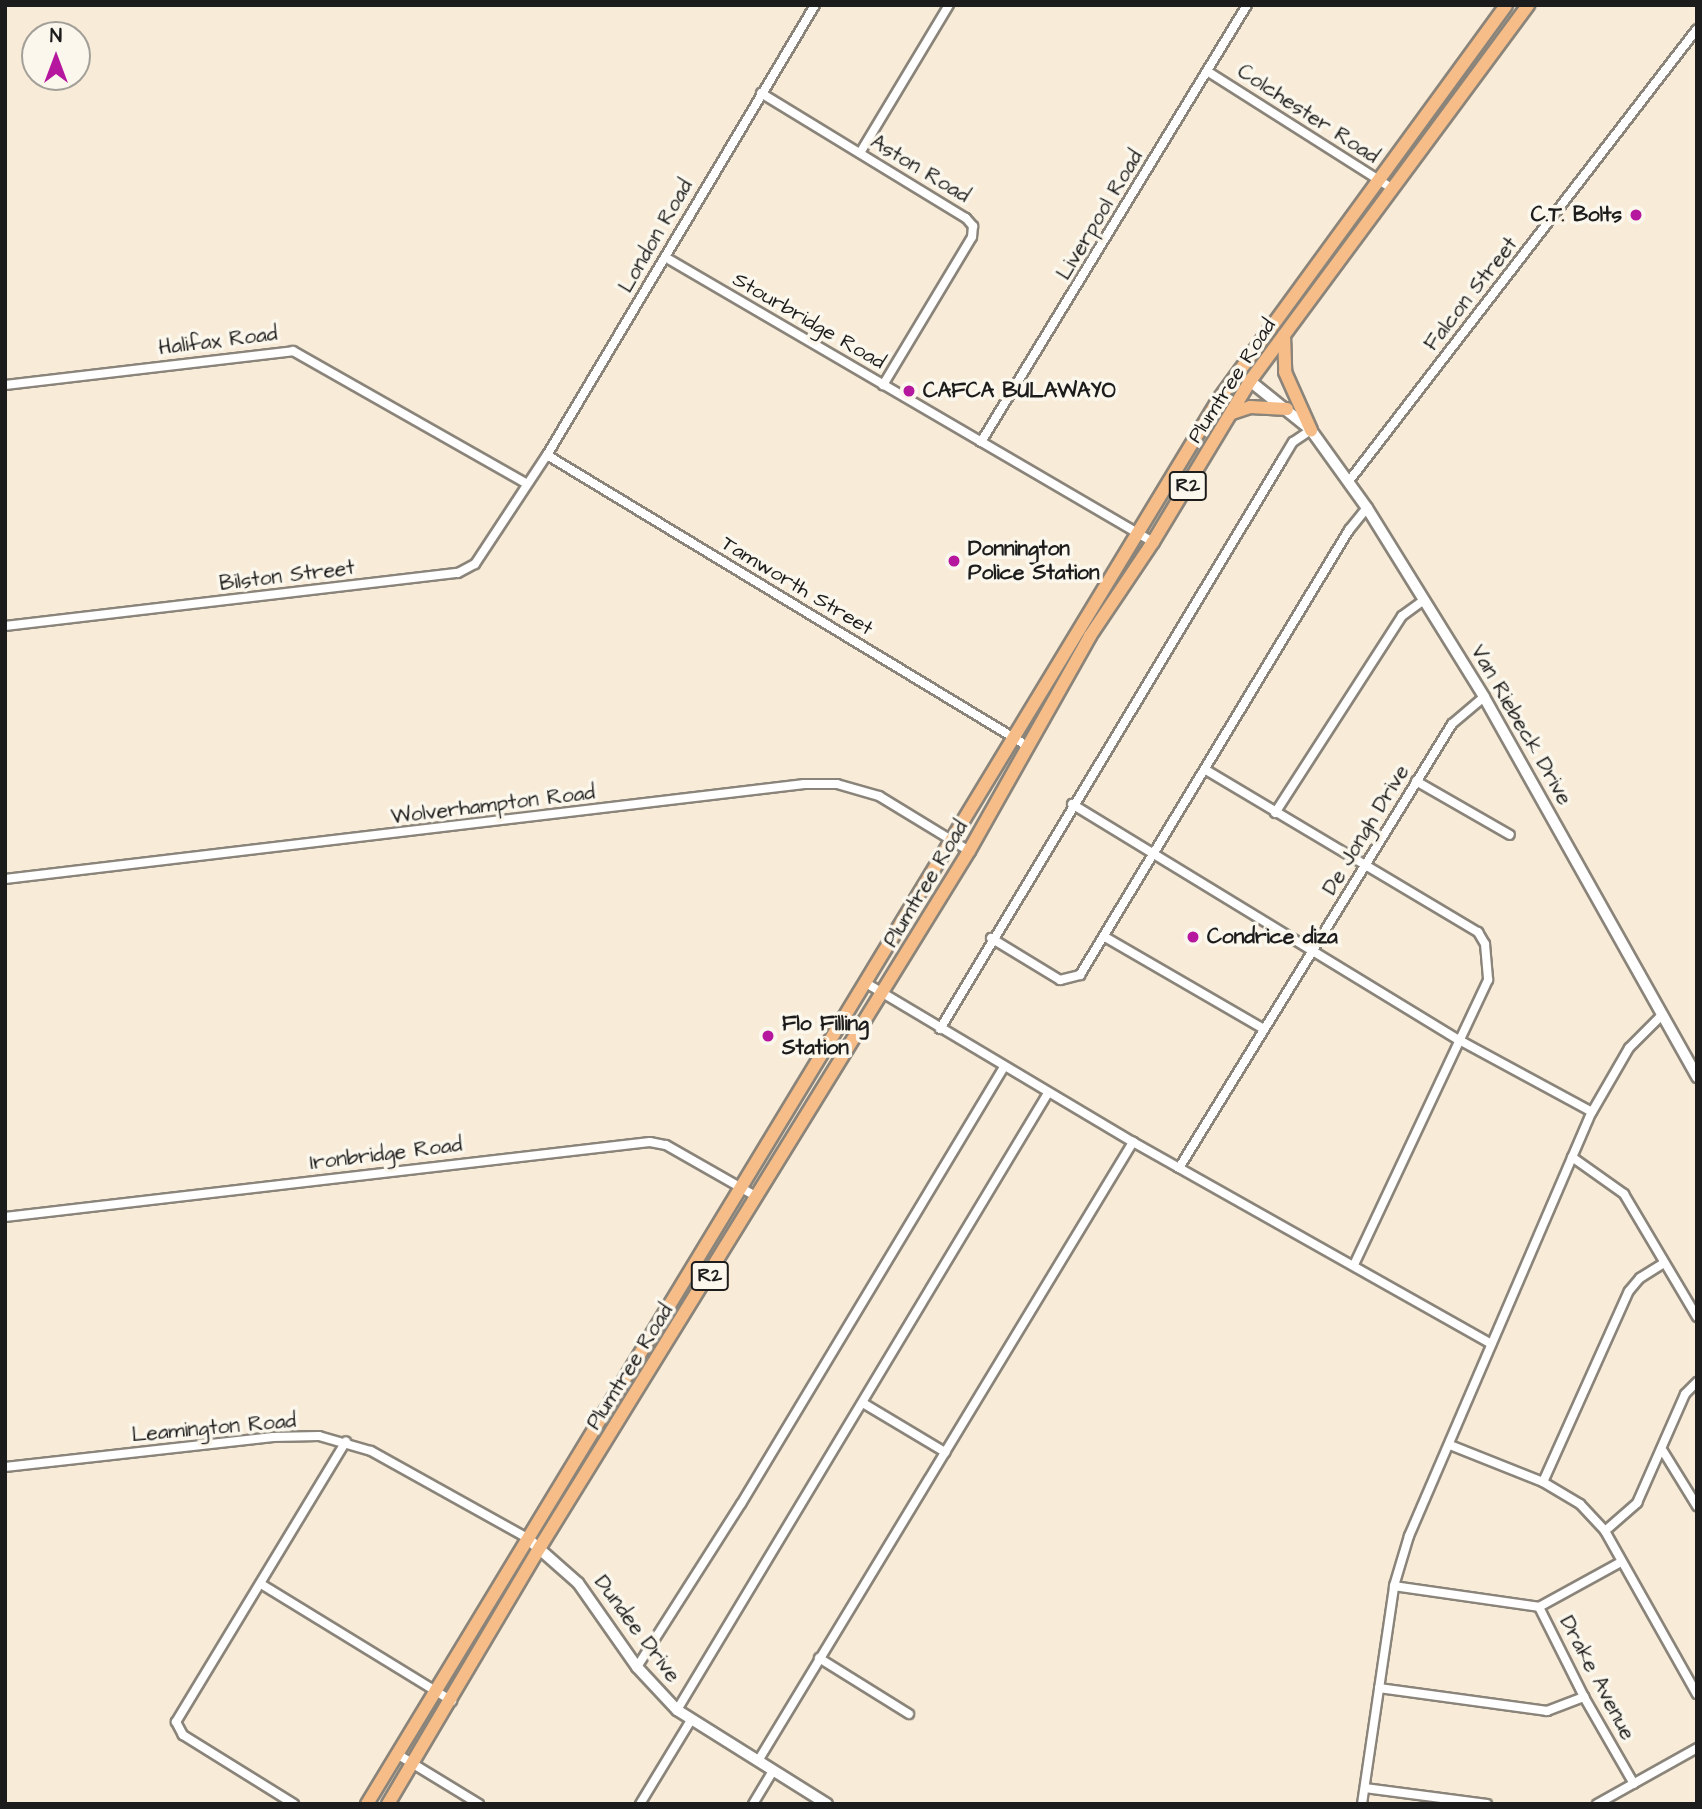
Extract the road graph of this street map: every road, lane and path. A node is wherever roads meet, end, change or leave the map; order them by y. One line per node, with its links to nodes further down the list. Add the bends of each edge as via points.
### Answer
1 (814, 5): 8 (street, London Road)
2 (949, 5): 9 (street)
3 (1247, 5): 7 (street, Liverpool Road)
4 (1506, 5): 10 (highway, Plumtree Road / R2)
5 (1528, 5): 11 (highway, Plumtree Road / R2)
6 (1697, 29): 24 (street, Falcon Street)
7 (1207, 71): 10 (street, Colchester Road); 22 (street, Liverpool Road)
8 (761, 93): 9 (street, Aston Road); 12 (street, London Road)
9 (860, 153): 17 (street, Aston Road, via 966,218 974,231)
10 (1376, 179): 11 (street, Colchester Road); 14 (highway, Plumtree Road / R2)
11 (1390, 187): 13 (highway, Plumtree Road / R2)
12 (665, 257): 17 (street, Stourbridge Road); 23 (street, London Road)
13 (1284, 334): 15 (highway, Plumtree Road / R2); 21 (highway, via 1285,372)
14 (1251, 351): 15 (highway); 18 (highway, Plumtree Road / R2)
15 (1250, 381): 18 (highway); 19 (street, Van Riebeck Drive); 20 (highway, Plumtree Road / R2)
16 (5, 385): 25 (street, Halifax Road, via 293,351)
17 (883, 385): 22 (street, Stourbridge Road)
18 (1219, 398): 27 (highway, Plumtree Road / R2)
19 (1287, 409): 20 (highway, via 1250,407); 21 (street, Van Riebeck Drive)
20 (1232, 413): 28 (highway, Plumtree Road / R2)
21 (1311, 430): 24 (street, Van Riebeck Drive); 36 (street, via 1293,442)
22 (981, 442): 27 (street, Stourbridge Road)
23 (547, 455): 25 (street, London Road); 32 (street, Tamworth Street)
24 (1349, 481): 26 (street, Van Riebeck Drive)
25 (527, 484): 30 (street, Bilston Street, via 475,564 458,573)
26 (1367, 508): 29 (street, Van Riebeck Drive); 34 (street, via 1349,530)
27 (1138, 532): 28 (street, Stourbridge Road); 32 (highway, Plumtree Road / R2)
28 (1153, 542): 33 (highway, Plumtree Road / R2, via 1090,636)
29 (1424, 600): 31 (street, Van Riebeck Drive); 37 (street, via 1402,616)
30 (5, 626)
31 (1484, 697): 35 (street, De Jongh Drive, via 1452,724); 49 (street, Van Riebeck Drive)
32 (1013, 736): 33 (street, Tamworth Street); 39 (highway, Plumtree Road / R2)
33 (1029, 747): 40 (highway, Plumtree Road / R2)
34 (1206, 770): 37 (street); 41 (street)
35 (1416, 780): 38 (street); 42 (street, De Jongh Drive)
36 (1072, 804): 41 (street); 45 (street)
37 (1275, 813): 42 (street)
38 (1510, 835)
39 (951, 842): 40 (street, Wolverhampton Road); 43 (street, Wolverhampton Road, via 879,796 837,784 804,785); 47 (highway, Plumtree Road / R2)
40 (969, 851): 48 (highway, Plumtree Road / R2)
41 (1156, 852): 44 (street); 46 (street)
42 (1365, 868): 46 (street, De Jongh Drive); 52 (street, via 1478,932 1485,944 1488,980)
43 (5, 878)
44 (1105, 937): 45 (street, via 1080,975 1065,981); 51 (street)
45 (991, 938): 50 (street)
46 (1314, 949): 51 (street, De Jongh Drive); 52 (street)
47 (866, 983): 48 (street); 60 (highway, Plumtree Road / R2)
48 (883, 993): 50 (street); 61 (highway, Plumtree Road / R2)
49 (1661, 1016): 54 (street, Van Riebeck Drive); 56 (street, via 1629,1048)
50 (940, 1029): 53 (street)
51 (1265, 1029): 59 (street, De Jongh Drive)
52 (1459, 1040): 56 (street); 64 (street)
53 (1004, 1068): 55 (street); 84 (street, via 741,1504)
54 (1697, 1077)
55 (1048, 1093): 57 (street); 68 (street)
56 (1592, 1112): 58 (street)
57 (1133, 1142): 59 (street); 72 (street)
58 (1572, 1157): 63 (street, via 1618,1186); 66 (street)
59 (1179, 1168): 64 (street)
60 (741, 1186): 61 (street, Ironbridge Road); 62 (street, Ironbridge Road, via 666,1145 650,1142); 77 (highway, Plumtree Road / R2)
61 (758, 1197): 78 (highway, Plumtree Road / R2)
62 (5, 1217)
63 (1664, 1263): 65 (street); 74 (street, via 1629,1291)
64 (1354, 1265): 66 (street)
65 (1697, 1317)
66 (1491, 1344): 70 (street)
67 (1697, 1382): 71 (street, via 1685,1394)
68 (863, 1403): 72 (street); 90 (street)
69 (346, 1441): 73 (street, Leamington Road, via 273,1437); 77 (street, Leamington Road); 80 (street)
70 (1450, 1444): 74 (street); 81 (street, via 1429,1486)
71 (1663, 1451): 75 (street); 76 (street, via 1637,1503)
72 (945, 1452): 83 (street)
73 (5, 1467)
74 (1543, 1482): 76 (street, via 1580,1504)
75 (1697, 1506)
76 (1605, 1531): 79 (street)
77 (527, 1538): 78 (street, Dundee Drive); 86 (highway, Plumtree Road / R2)
78 (540, 1547): 84 (street, Dundee Drive, via 578,1583); 89 (highway, Plumtree Road / R2)
79 (1619, 1563): 82 (street); 87 (street)
80 (261, 1584): 86 (street); 101 (street, via 176,1722 183,1735)
81 (1394, 1586): 82 (street, Drake Avenue); 85 (street)
82 (1539, 1607): 88 (street, Drake Avenue)
83 (819, 1658): 91 (street); 95 (street)
84 (637, 1667): 90 (street, Dundee Drive)
85 (1378, 1688): 88 (street, via 1534,1710 1559,1708); 99 (street)
86 (436, 1692): 89 (street); 94 (highway, Plumtree Road / R2)
87 (1697, 1694)
88 (1584, 1697): 98 (street, Drake Avenue)
89 (452, 1701): 96 (highway, Plumtree Road / R2)
90 (677, 1710): 92 (street, Dundee Drive)
91 (909, 1714)
92 (691, 1720): 95 (street, Dundee Drive); 105 (street)
93 (1697, 1748): 98 (street)
94 (397, 1754): 96 (street); 102 (highway, Plumtree Road / R2)
95 (758, 1761): 97 (street, Dundee Drive)
96 (411, 1763): 103 (highway, Plumtree Road / R2); 104 (street)
97 (773, 1771): 106 (street); 107 (street, Dundee Drive)
98 (1634, 1784): 110 (street)
99 (1364, 1788): 100 (street); 108 (street)
100 (1480, 1803): 109 (street)
101 (294, 1804)
102 (367, 1804)
103 (388, 1804)
104 (479, 1804)
105 (640, 1804)
106 (754, 1804)
107 (827, 1804)
108 (1362, 1804)
109 (1487, 1804)
110 (1597, 1804)

